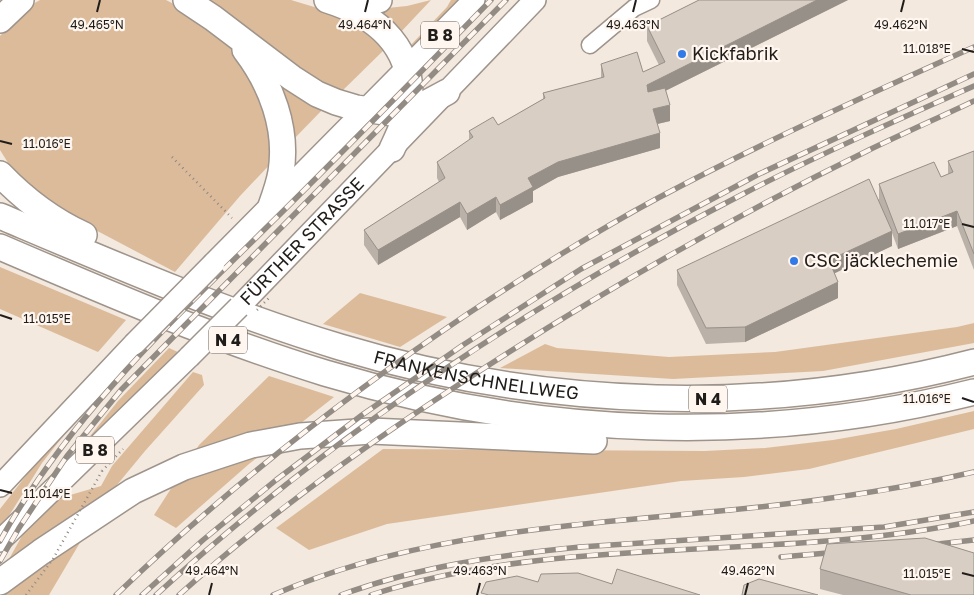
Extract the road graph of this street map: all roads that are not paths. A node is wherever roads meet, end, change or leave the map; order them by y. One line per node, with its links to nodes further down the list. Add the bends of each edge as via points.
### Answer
1 (21, 0): 8 (highway)
2 (186, 0): 9 (highway)
3 (328, 0): 4 (highway); 11 (highway, via 356,11 380,26 400,51)
4 (379, 0)
5 (474, 0): 11 (main road, B 8)
6 (535, 0): 12 (main road, FÜRTHER STRASSE / B 8)
7 (651, 0): 10 (lane, via 634,8)
8 (0, 20)
9 (224, 28): 13 (highway, via 318,94); 17 (highway, via 257,67 279,118 282,162)
10 (590, 45)
11 (406, 69): 13 (main road, B 8); 14 (highway, via 410,94)
12 (447, 92): 14 (highway); 15 (main road, FÜRTHER STRASSE / B 8)
13 (366, 110): 14 (highway); 17 (main road, B 8)
14 (407, 111): 15 (highway)
15 (392, 149): 25 (main road, FÜRTHER STRASSE / B 8, bridge, via 189,357)
16 (0, 174): 20 (highway, via 35,207 63,226 91,239)
17 (271, 206): 24 (main road, B 8, bridge)
18 (0, 216): 20 (highway, FRANKENSCHNELLWEG / N 4)
19 (0, 247): 23 (highway, FRANKENSCHNELLWEG / N 4, via 196,328 358,382 470,409 522,417)
20 (139, 274): 21 (highway, FRANKENSCHNELLWEG / N 4, via 341,348 470,379 533,390 642,398 749,397 879,382)
21 (974, 362)
22 (974, 392): 23 (highway, FRANKENSCHNELLWEG, via 840,418 760,426)
23 (678, 429): 26 (highway, via 635,442 372,431 300,436 251,445 194,464 133,491)
24 (0, 486)
25 (0, 541)
26 (0, 582)

